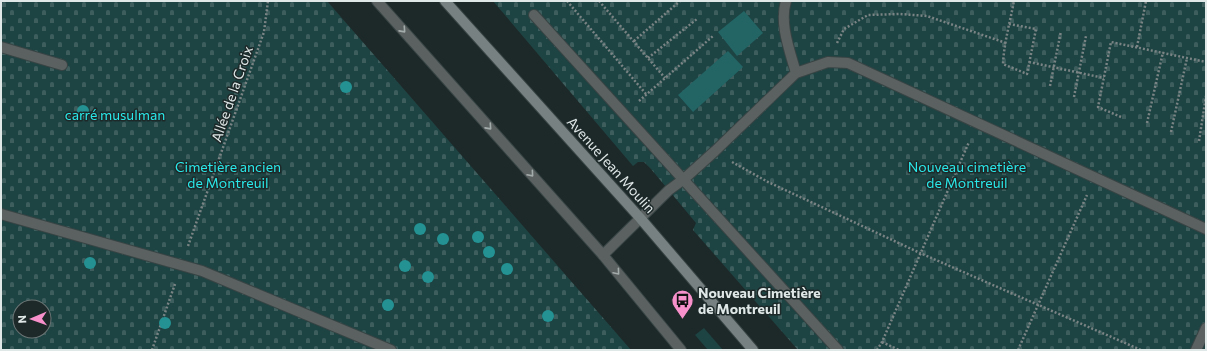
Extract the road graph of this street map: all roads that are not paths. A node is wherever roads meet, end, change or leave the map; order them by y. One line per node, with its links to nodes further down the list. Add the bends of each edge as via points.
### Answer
1 (377, 1): 12 (street, one-way to 12)
2 (445, 1): 10 (main road, Avenue Jean Moulin)
3 (786, 1): 7 (street, via 783,10 787,42)
4 (534, 14): 8 (street)
5 (1, 47): 6 (street)
6 (62, 65)
7 (796, 73): 8 (street); 11 (street, via 828,62 848,63)
8 (684, 179): 10 (street, via 669,190); 17 (street)
9 (1, 214): 14 (street, via 202,271)
10 (641, 219): 12 (street); 16 (main road, Avenue Jean Moulin)
11 (1206, 229)
12 (603, 255): 15 (street, one-way to 15)
13 (1206, 328): 18 (street)
14 (391, 350)
15 (681, 350)
16 (753, 350)
17 (838, 350)
18 (1196, 350)

